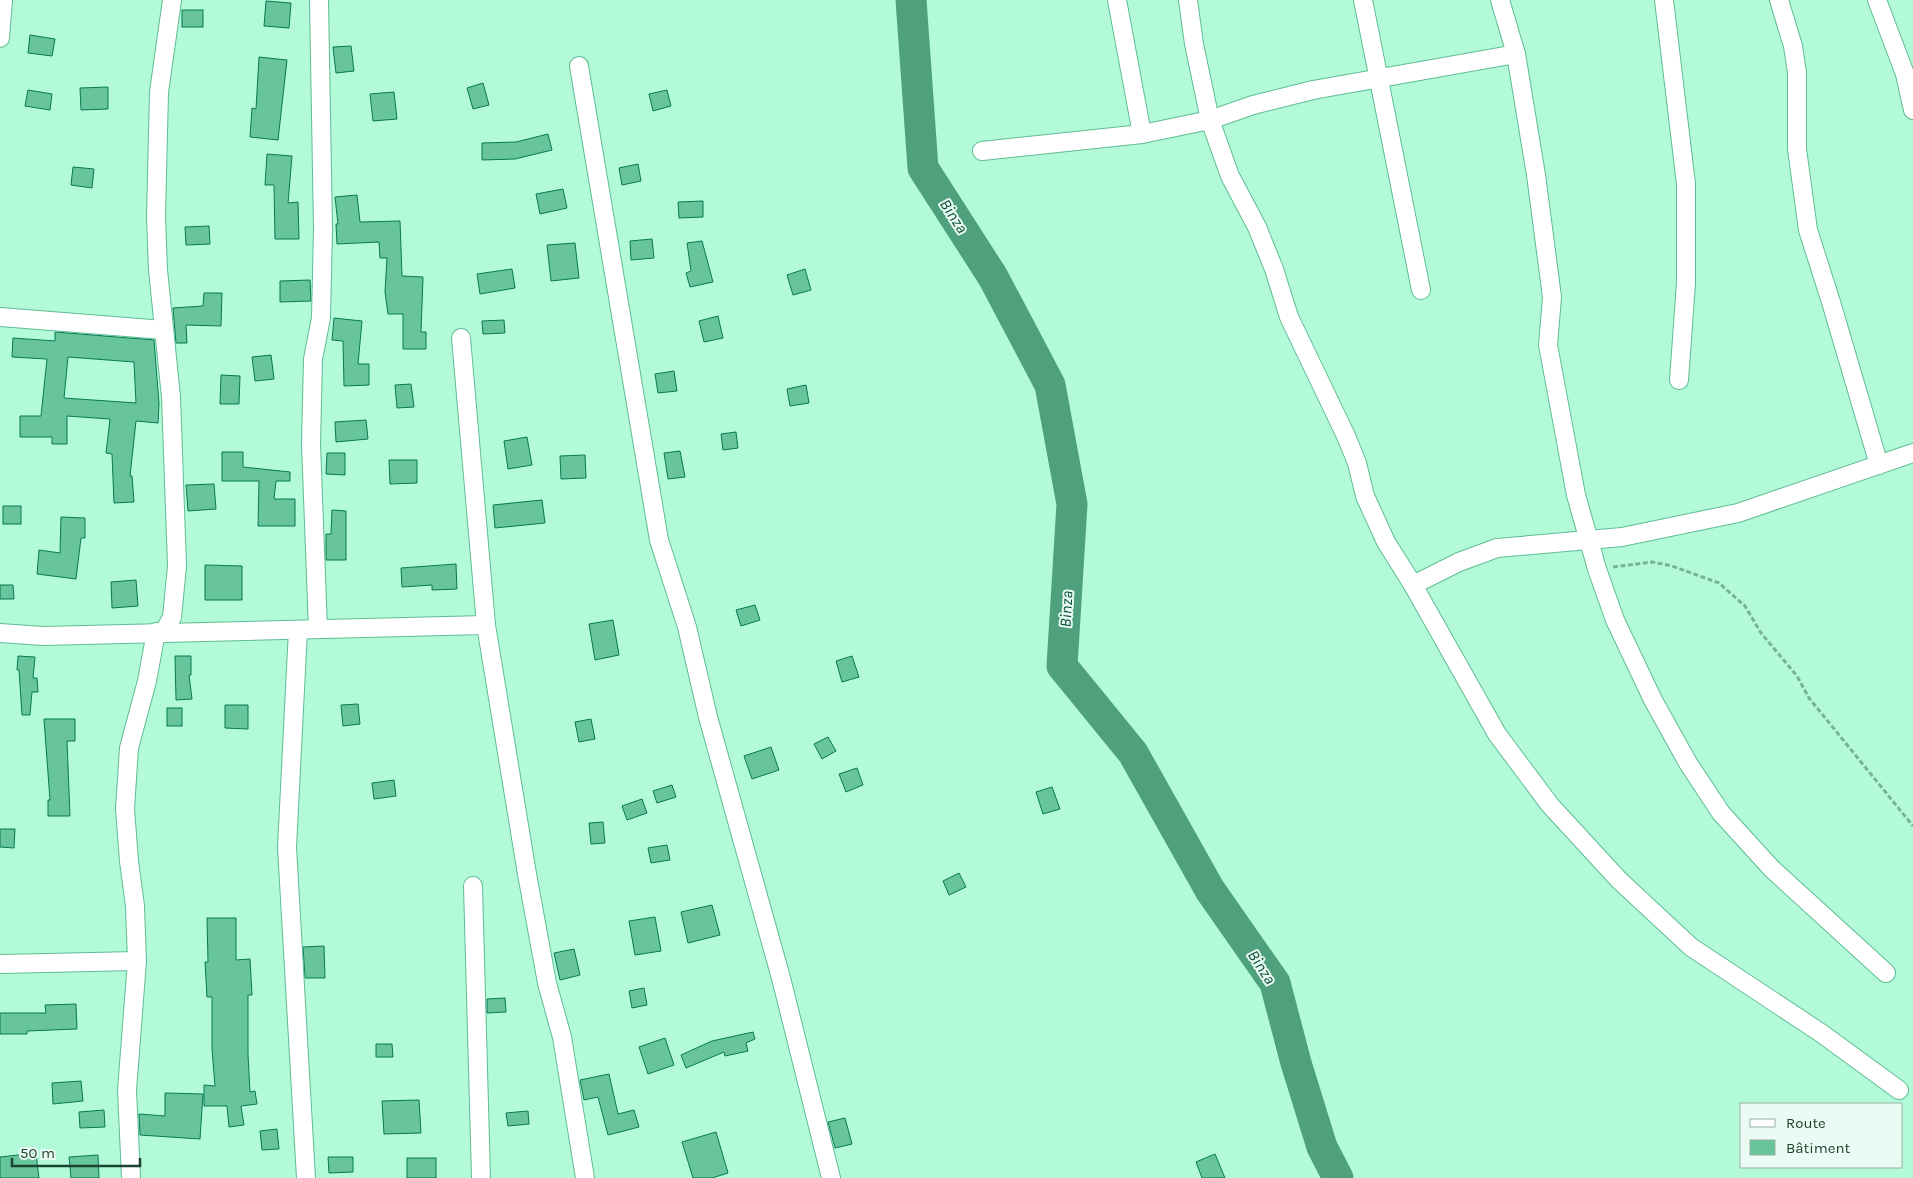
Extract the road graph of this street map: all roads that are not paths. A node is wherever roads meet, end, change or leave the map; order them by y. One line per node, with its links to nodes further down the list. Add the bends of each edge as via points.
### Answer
1 (4, 0): 11 (street)
2 (172, 0): 21 (street, via 159,92 156,216)
3 (319, 0): 29 (street, via 323,239 321,318 313,359 311,444)
4 (1117, 0): 17 (street)
5 (1188, 0): 16 (street)
6 (1364, 0): 14 (street)
7 (1500, 0): 12 (street)
8 (1664, 0): 23 (street, via 1686,184 1686,283)
9 (1779, 0): 25 (street, via 1793,46 1797,73 1796,149 1808,230)
10 (1877, 0): 15 (street, via 1905,74)
11 (0, 38)
12 (1516, 54): 14 (street); 26 (street, via 1552,297 1548,344 1576,496)
13 (580, 66): 42 (street, via 659,540 687,627)
14 (1379, 78): 16 (street, via 1253,104); 19 (street)
15 (1913, 110)
16 (1210, 120): 17 (street); 27 (street, via 1230,176 1257,227 1290,317 1346,436 1386,542)
17 (1142, 134): 18 (street)
18 (982, 151)
19 (1421, 290)
20 (0, 317): 21 (street)
21 (164, 330): 31 (street, via 177,566 172,617)
22 (460, 338): 28 (street)
23 (1679, 380)
24 (1913, 453): 25 (street)
25 (1879, 465): 26 (street, via 1738,512 1622,537)
26 (1589, 539): 27 (street, via 1496,548); 36 (street, via 1615,620 1653,700 1688,763 1721,812 1772,869)
27 (1413, 585): 37 (street, via 1496,734 1550,805 1619,880 1691,947)
28 (486, 626): 29 (street); 41 (street, via 527,874 547,983 562,1037)
29 (318, 629): 30 (street)
30 (298, 630): 31 (street); 39 (street, via 288,847)
31 (160, 632): 32 (street, via 43,636); 34 (street, via 129,748 125,809)
32 (0, 633)
33 (473, 886): 40 (street)
34 (137, 961): 35 (street); 38 (street, via 127,1090)
35 (0, 964)
36 (1886, 973)
37 (1900, 1090)
38 (132, 1178)
39 (306, 1178)
40 (481, 1178)
41 (585, 1178)
42 (831, 1178)

